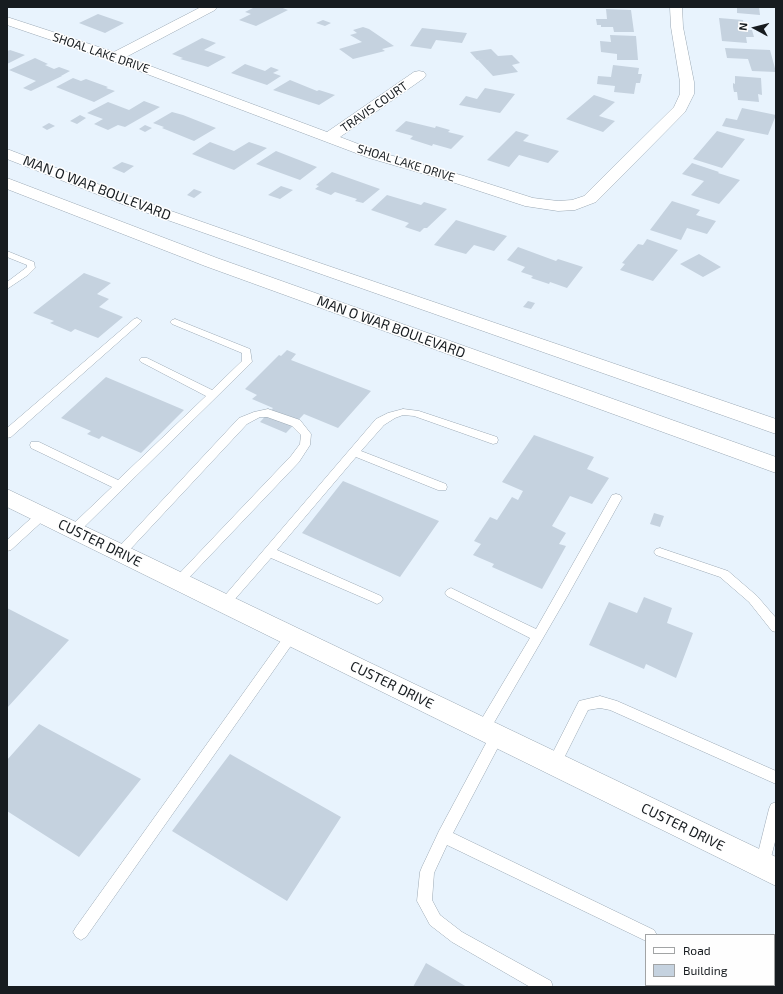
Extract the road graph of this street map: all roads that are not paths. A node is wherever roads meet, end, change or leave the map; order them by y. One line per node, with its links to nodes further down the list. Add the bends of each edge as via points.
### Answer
1 (211, 7): 4 (street)
2 (676, 7): 6 (street, SHOAL LAKE DRIVE, via 687,82 687,94 680,109 590,199 582,203 558,206 531,203 374,155)
3 (7, 21): 4 (street, SHOAL LAKE DRIVE)
4 (115, 57): 6 (street, SHOAL LAKE DRIVE)
5 (419, 75): 6 (street, TRAVIS COURT)
6 (329, 138)
7 (7, 154): 15 (street, MAN O WAR BOULEVARD, via 128,201 302,263)
8 (7, 183): 20 (street, MAN O WAR BOULEVARD, via 211,262)
9 (7, 254): 10 (lane, via 31,264 31,268)
10 (7, 286)
11 (137, 321): 16 (lane)
12 (175, 322): 14 (lane, via 247,351 247,362)
13 (144, 360): 14 (lane)
14 (213, 395): 21 (lane)
15 (776, 427)
16 (7, 434)
17 (492, 440): 19 (lane, via 415,413 403,412 380,422)
18 (35, 445): 21 (lane)
19 (354, 452): 22 (lane); 28 (lane)
20 (776, 465)
21 (120, 486): 26 (lane)
22 (442, 487)
23 (7, 497): 25 (street, CUSTER DRIVE)
24 (616, 498): 37 (lane)
25 (42, 514): 26 (street, CUSTER DRIVE); 27 (lane)
26 (74, 530): 30 (street, CUSTER DRIVE)
27 (7, 547)
28 (269, 552): 33 (lane); 34 (lane)
29 (660, 552): 35 (lane, via 724,574 753,599)
30 (120, 553): 31 (street, CUSTER DRIVE); 31 (lane, via 243,421 258,414 268,413 296,423 306,434 305,445 295,459)
31 (179, 581): 34 (street, CUSTER DRIVE)
32 (451, 593): 37 (lane)
33 (377, 599)
34 (225, 603): 36 (street, CUSTER DRIVE)
35 (776, 627)
36 (291, 636): 38 (street, CUSTER DRIVE); 44 (lane)
37 (538, 636): 38 (lane)
38 (490, 733): 39 (street, CUSTER DRIVE); 42 (lane)
39 (554, 764): 40 (lane, via 584,705 600,702 612,705); 43 (street, CUSTER DRIVE)
40 (776, 778)
41 (776, 809): 43 (lane)
42 (444, 836): 45 (lane); 46 (lane, via 427,872 424,901 435,920 457,937)
43 (769, 868)
44 (81, 932)
45 (647, 934)
46 (545, 987)

